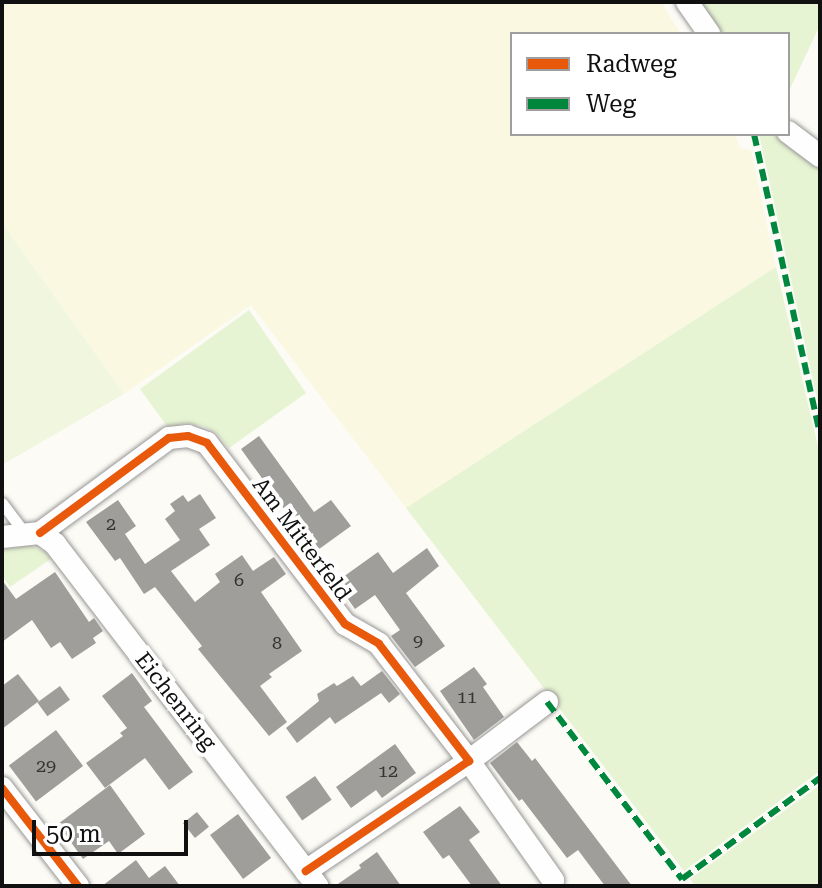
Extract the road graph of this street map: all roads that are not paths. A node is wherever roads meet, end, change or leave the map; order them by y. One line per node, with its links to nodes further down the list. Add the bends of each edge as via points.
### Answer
1 (687, 2): 2 (street)
2 (708, 32)
3 (790, 134): 4 (street)
4 (820, 156)
5 (2, 503): 6 (lane, Eichenring)
6 (22, 534): 8 (street, Am Mitterfeld, via 169,438 188,436 207,443 345,624 379,644); 10 (street, Eichenring, via 61,552)
7 (547, 702): 8 (street)
8 (469, 761): 10 (street); 11 (street, Am Mitterfeld)
9 (2, 788): 12 (street)
10 (312, 878)
11 (553, 880)
12 (78, 886)

